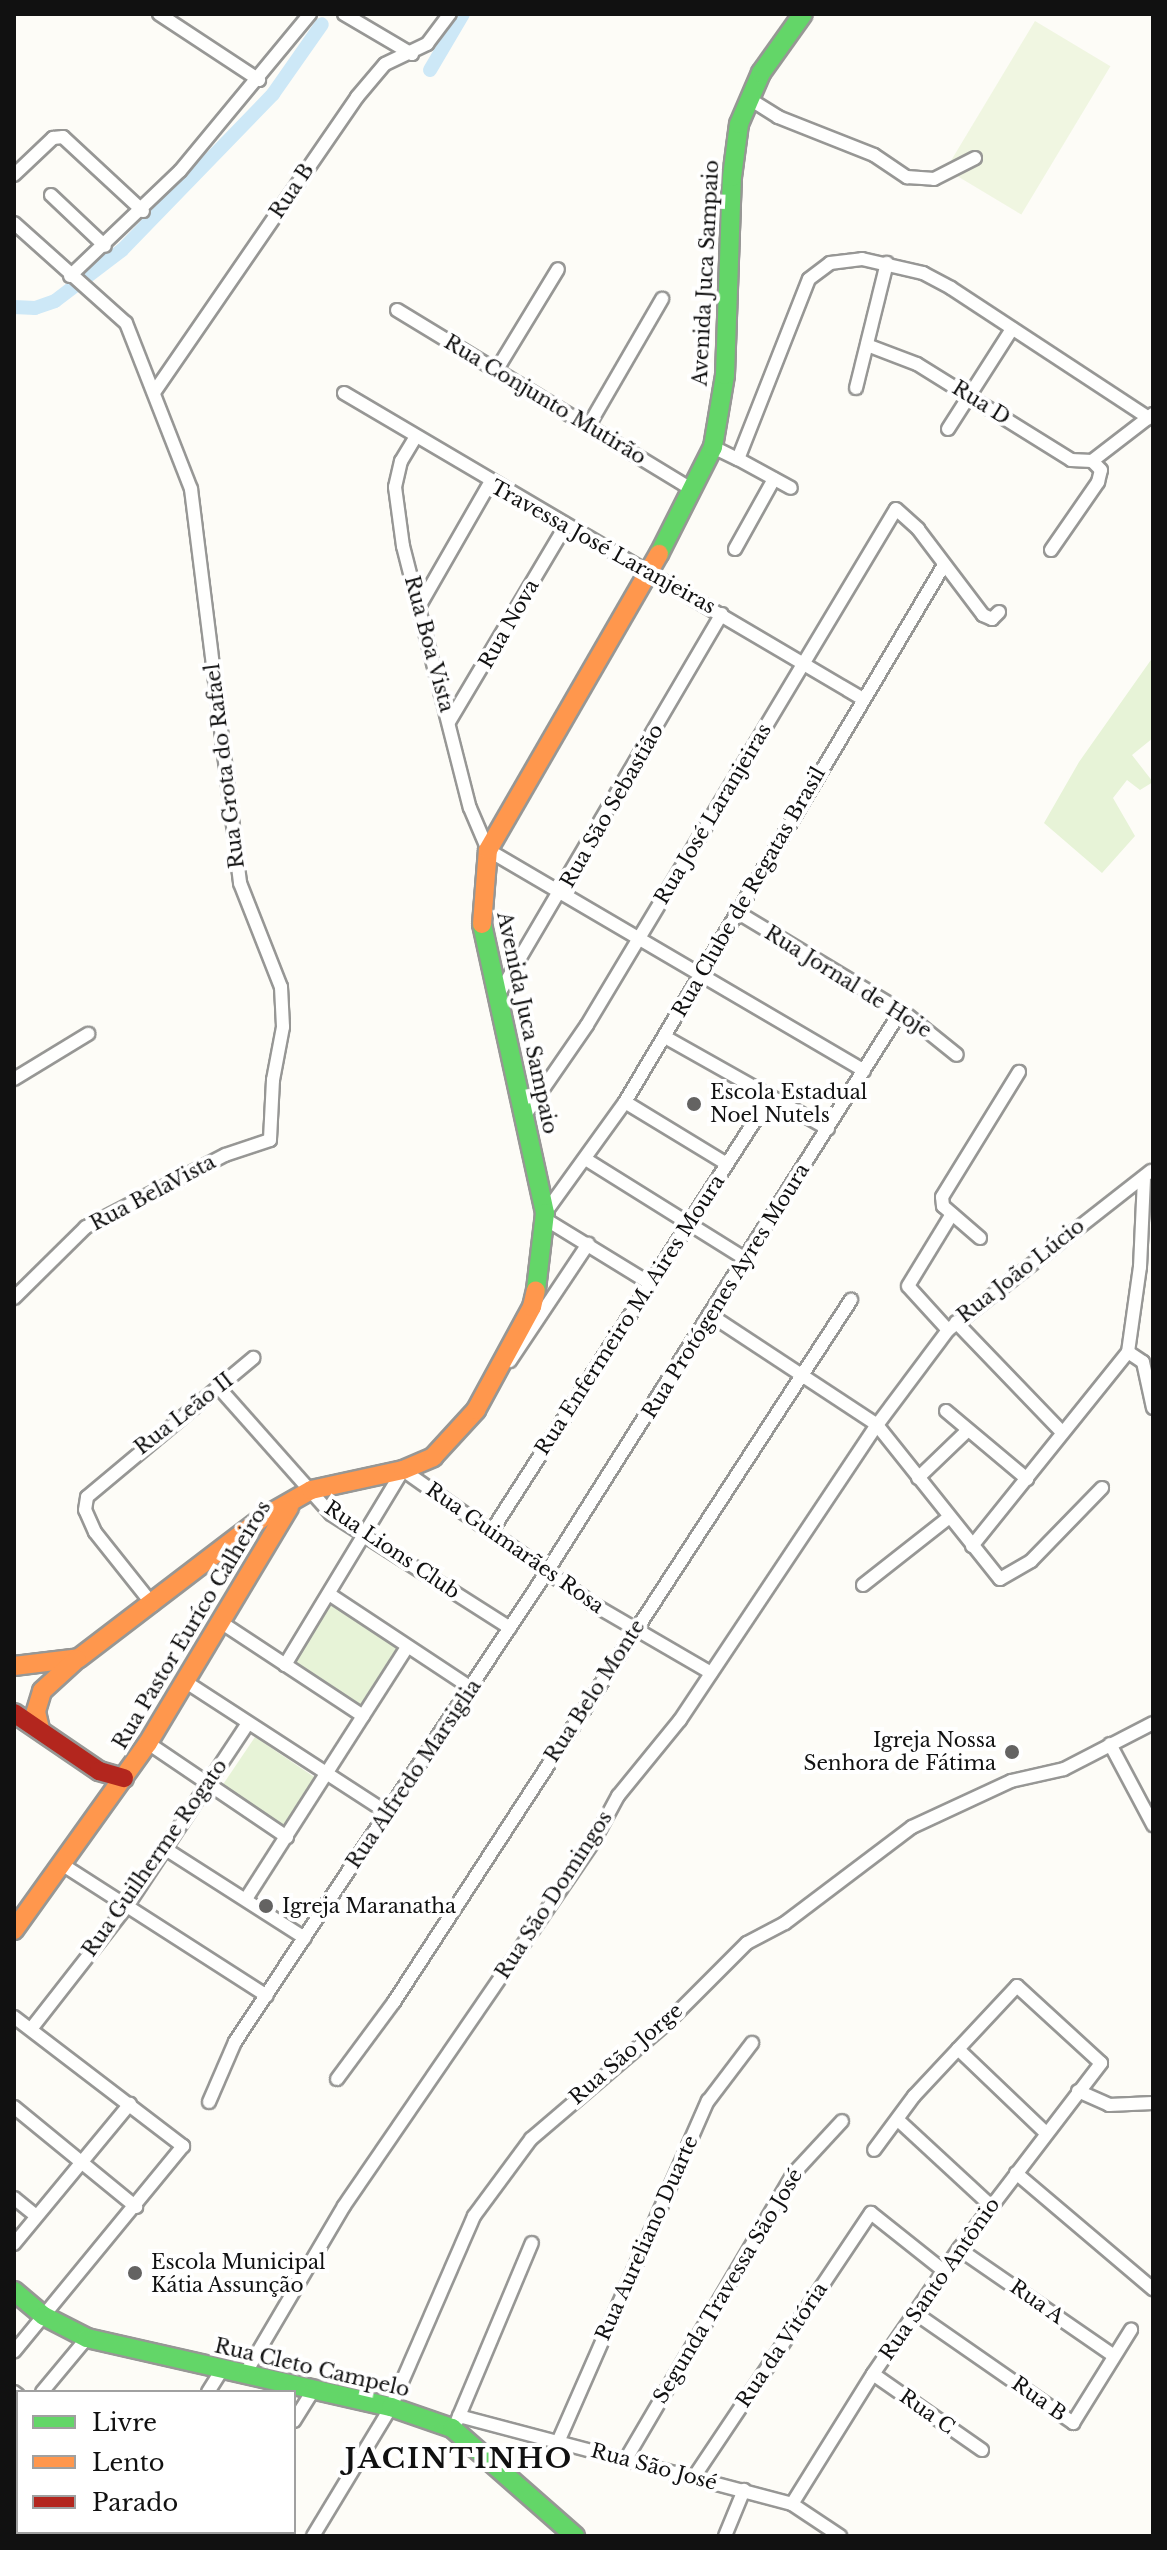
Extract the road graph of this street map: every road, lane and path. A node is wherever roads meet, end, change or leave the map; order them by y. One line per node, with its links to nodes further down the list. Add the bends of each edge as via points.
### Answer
1 (159, 14): 7 (street)
2 (310, 14): 7 (street)
3 (344, 14): 6 (street)
4 (450, 14): 6 (street, Rua B)
5 (803, 14): 8 (main road, Avenida Juca Sampaio)
6 (412, 54): 24 (street, Rua B, via 385,64 357,97)
7 (259, 80): 12 (street)
8 (748, 98): 9 (street, via 778,117 874,155 907,177 934,179); 31 (main road, Avenida Juca Sampaio, via 734,150 725,375)
9 (975, 158)
10 (14, 175): 12 (street, via 56,137 68,139)
11 (51, 195): 14 (street)
12 (143, 211): 14 (street)
13 (14, 223): 17 (street, Rua Grota do Rafael)
14 (105, 246): 17 (street)
15 (887, 263): 20 (street, via 923,273); 21 (street); 32 (street, via 830,263 809,279)
16 (558, 269): 22 (street)
17 (76, 281): 24 (street, Rua Grota do Rafael, via 126,323)
18 (662, 299): 28 (street)
19 (397, 310): 22 (street, Rua Conjunto Mutirão)
20 (1012, 329): 26 (street); 27 (street)
21 (867, 345): 23 (street); 26 (street, Rua D, via 917,364)
22 (496, 371): 28 (street, Rua Conjunto Mutirão)
23 (856, 388)
24 (155, 391): 66 (street, Rua Grota do Rafael, via 199,524 240,883 283,1001)
25 (344, 393): 30 (street, Travessa José Laranjeiras)
26 (968, 395): 29 (street); 33 (street, Rua D, via 1071,460)
27 (1151, 416): 33 (street)
28 (589, 425): 37 (street, Rua Conjunto Mutirão)
29 (948, 429)
30 (415, 438): 35 (street, Travessa José Laranjeiras); 43 (street, Rua Boa Vista, via 401,461 395,487 403,546)
31 (713, 447): 32 (street); 37 (main road, Avenida Juca Sampaio)
32 (738, 459): 34 (street)
33 (1092, 461): 40 (street, via 1101,470 1098,482)
34 (774, 479): 36 (street); 39 (street)
35 (490, 483): 38 (street, Travessa José Laranjeiras); 43 (street)
36 (791, 488)
37 (693, 490): 42 (main road, Avenida Juca Sampaio)
38 (566, 525): 42 (street, Travessa José Laranjeiras); 48 (street, Rua Nova)
39 (735, 549)
40 (1051, 550)
41 (944, 565): 44 (street, via 985,618); 46 (street, Rua José Laranjeiras, via 896,509); 47 (street, Rua Clube de Regatas Brasil)
42 (648, 570): 45 (street, Travessa José Laranjeiras); 49 (main road, Avenida Juca Sampaio)
43 (420, 605): 48 (street, Rua Boa Vista)
44 (999, 612)
45 (722, 614): 46 (street, Travessa José Laranjeiras); 50 (street, Rua São Sebastião)
46 (804, 662): 47 (street, Travessa José Laranjeiras); 52 (street, Rua José Laranjeiras)
47 (863, 699): 51 (street, Rua Clube de Regatas Brasil)
48 (449, 722): 49 (street, Rua Boa Vista, via 470,808)
49 (488, 850): 50 (street); 54 (main road, Avenida Juca Sampaio, via 480,917)
50 (562, 894): 52 (street); 54 (street, Rua São Sebastião)
51 (737, 912): 53 (street, Rua Clube de Regatas Brasil); 55 (street, Rua Jornal de Hoje)
52 (641, 937): 53 (street); 64 (street, Rua José Laranjeiras)
53 (700, 975): 57 (street, Rua Clube de Regatas Brasil); 59 (street)
54 (497, 997): 64 (main road, Avenida Juca Sampaio)
55 (901, 1011): 58 (street, Rua Jornal de Hoje); 59 (street, Rua Protógenes Ayres Moura)
56 (88, 1034): 61 (street)
57 (665, 1037): 62 (street); 63 (street, Rua Clube de Regatas Brasil)
58 (957, 1055)
59 (864, 1071): 65 (street, Rua Protógenes Ayres Moura)
60 (1019, 1072): 70 (street, via 943,1193 943,1206)
61 (14, 1079)
62 (770, 1097): 65 (street); 68 (street, Rua Enfermeiro M. Aires Moura)
63 (625, 1102): 67 (street, Rua Clube de Regatas Brasil); 68 (street)
64 (525, 1115): 71 (main road, Avenida Juca Sampaio)
65 (828, 1129): 75 (street, Rua Protógenes Ayres Moura)
66 (270, 1140): 77 (street, Rua BelaVista, via 225,1155 86,1227)
67 (587, 1160): 71 (street, Rua Clube de Regatas Brasil); 72 (street)
68 (727, 1164): 72 (street, Rua Enfermeiro M. Aires Moura)
69 (1150, 1171): 80 (street, Rua João Lúcio); 81 (street)
70 (952, 1214): 73 (street); 80 (street, via 908,1286)
71 (545, 1216): 74 (street); 84 (main road, Avenida Juca Sampaio, via 532,1307)
72 (687, 1224): 75 (street); 76 (street, Rua Enfermeiro M. Aires Moura)
73 (980, 1238)
74 (588, 1244): 76 (street); 84 (street, via 529,1338)
75 (747, 1260): 79 (street, Rua Protógenes Ayres Moura)
76 (651, 1284): 97 (street, Rua Enfermeiro M. Aires Moura)
77 (14, 1298)
78 (851, 1300): 83 (street, Rua Belo Monte)
79 (712, 1316): 83 (street); 102 (street, Rua Protógenes Ayres Moura)
80 (952, 1326): 88 (street, Rua João Lúcio); 90 (street)
81 (1128, 1352): 86 (street, via 1143,1362); 90 (street)
82 (253, 1358): 85 (street, Rua Leão II)
83 (800, 1372): 88 (street); 108 (street, Rua Belo Monte)
84 (497, 1375): 91 (main road, Avenida Juca Sampaio, via 446,1446)
85 (220, 1389): 95 (street, Rua Lions Club); 105 (street, Rua Leão II, via 91,1490 87,1517)
86 (1153, 1408)
87 (946, 1411): 89 (street)
88 (877, 1425): 92 (street); 113 (street, Rua São Domingos)
89 (967, 1431): 92 (street); 93 (street)
90 (1062, 1432): 93 (street)
91 (403, 1470): 95 (main road, Avenida Juca Sampaio); 97 (street, Rua Guimarães Rosa); 98 (street)
92 (918, 1478): 96 (street)
93 (1027, 1479): 99 (street)
94 (1102, 1488): 99 (street, via 1031,1561 1000,1579)
95 (303, 1494): 98 (street, Rua Lions Club); 100 (main road, Avenida Juca Sampaio); 101 (main road, Rua Pastor Euríco Calheiros)
96 (948, 1518): 99 (street); 103 (street)
97 (491, 1532): 102 (street, Rua Guimarães Rosa)
98 (365, 1536): 104 (street); 107 (street, Rua Lions Club)
99 (972, 1546)
100 (223, 1547): 101 (main road, via 241,1553); 105 (main road, Avenida Juca Sampaio)
101 (250, 1570): 106 (main road, Rua Pastor Euríco Calheiros)
102 (548, 1570): 107 (street, Rua Alfredo Marsiglia); 108 (street, Rua Guimarães Rosa)
103 (863, 1585)
104 (329, 1594): 109 (street); 111 (street)
105 (153, 1605): 110 (main road, Avenida Juca Sampaio)
106 (222, 1623): 111 (street); 114 (main road, Rua Pastor Euríco Calheiros)
107 (510, 1628): 115 (street, Rua Alfredo Marsiglia)
108 (635, 1629): 113 (street, Rua Guimarães Rosa); 142 (street, Rua Belo Monte, via 394,2002)
109 (407, 1647): 115 (street); 117 (street)
110 (79, 1658): 112 (main road, Avenida Juca Sampaio); 120 (main road, via 42,1691 36,1711)
111 (285, 1665): 117 (street)
112 (14, 1666)
113 (711, 1673): 171 (street, Rua São Domingos, via 618,1796 592,1844 385,2144)
114 (186, 1682): 118 (street); 121 (main road, Rua Pastor Euríco Calheiros)
115 (471, 1688): 128 (street, Rua Alfredo Marsiglia)
116 (14, 1713): 120 (main road)
117 (363, 1716): 124 (street)
118 (248, 1723): 124 (street); 126 (street, Rua Guilherme Rogato)
119 (1153, 1723): 122 (street, Rua São Jorge)
120 (40, 1729): 123 (main road)
121 (148, 1743): 125 (main road, Rua Pastor Euríco Calheiros); 126 (street)
122 (1110, 1744): 129 (street); 176 (street, Rua São Jorge, via 1064,1769 1011,1781 912,1827 803,1910 747,1943 667,2023 562,2110 531,2139 474,2216)
123 (99, 1771): 125 (main road); 127 (main road)
124 (326, 1773): 128 (street); 130 (street)
125 (124, 1778): 127 (main road, Rua Pastor Euríco Calheiros)
126 (208, 1783): 130 (street); 131 (street, Rua Guilherme Rogato)
127 (112, 1794): 132 (main road, Rua Pastor Euríco Calheiros)
128 (388, 1813): 136 (street, Rua Alfredo Marsiglia)
129 (1153, 1825)
130 (287, 1837): 133 (street)
131 (164, 1848): 133 (street); 134 (street, Rua Guilherme Rogato)
132 (63, 1865): 134 (street); 135 (main road, Rua Pastor Euríco Calheiros)
133 (246, 1899): 136 (street)
134 (127, 1906): 137 (street); 139 (street, Rua Guilherme Rogato)
135 (14, 1930)
136 (305, 1938): 137 (street, Rua Alfredo Marsiglia)
137 (267, 1996): 144 (street, Rua Alfredo Marsiglia, via 223,2063)
138 (14, 2017): 139 (street)
139 (31, 2029): 146 (street)
140 (752, 2043): 179 (street, Rua Aureliano Duarte, via 708,2101)
141 (958, 2049): 143 (street, Rua Santo Antônio, via 1017,1986 1101,2063); 148 (street); 150 (street)
142 (337, 2079)
143 (1078, 2091): 145 (street, via 1109,2105); 150 (street, Rua Santo Antônio)
144 (209, 2102)
145 (1153, 2103)
146 (130, 2104): 152 (street); 156 (street, via 183,2146)
147 (14, 2107): 152 (street)
148 (898, 2120): 151 (street); 155 (street)
149 (842, 2121): 181 (street, Segunda Travessa São José, via 793,2174)
150 (1045, 2132): 153 (street, Rua Santo Antônio)
151 (874, 2150)
152 (81, 2162): 156 (street); 157 (street)
153 (1016, 2173): 155 (street, Rua Santo Antônio); 162 (street)
154 (14, 2198): 157 (street)
155 (990, 2205): 160 (street, Rua Santo Antônio)
156 (136, 2207): 165 (street)
157 (36, 2216): 159 (street)
158 (532, 2243): 178 (street)
159 (14, 2244)
160 (959, 2249): 161 (street, Rua Santo Antônio); 169 (street, Rua A)
161 (944, 2271): 164 (street, Rua Santo Antônio); 182 (street, Rua da Vitória, via 871,2213)
162 (1153, 2289)
163 (14, 2291): 165 (main road, Rua Cleto Campelo)
164 (915, 2313): 169 (street, Rua B, via 1073,2423); 172 (street, Rua Santo Antônio)
165 (44, 2316): 167 (main road, Rua Cleto Campelo); 168 (street)
166 (1131, 2330): 169 (street, Rua B)
167 (87, 2338): 170 (main road, Rua Cleto Campelo); 174 (street)
168 (14, 2352)
169 (1114, 2356)
170 (222, 2370): 171 (main road, Rua Cleto Campelo); 175 (street)
171 (245, 2374): 173 (main road, Rua Cleto Campelo)
172 (873, 2374): 180 (street, Rua C); 184 (street, Rua Santo Antônio)
173 (314, 2389): 176 (main road, Rua Cleto Campelo); 177 (street)
174 (44, 2390)
175 (209, 2390)
176 (391, 2407): 178 (main road, Rua Cleto Campelo); 185 (street, Rua São Jorge)
177 (296, 2418)
178 (456, 2422): 179 (street, Rua São José); 186 (main road, Rua Cleto Campelo)
179 (558, 2442): 181 (street, Rua São José)
180 (982, 2450)
181 (626, 2459): 182 (street, Rua São José)
182 (694, 2477): 183 (street, Rua São José)
183 (744, 2490): 184 (street, Rua São José); 187 (street)
184 (792, 2504): 188 (street, Rua São José)
185 (313, 2536)
186 (575, 2536)
187 (725, 2536)
188 (840, 2536)

